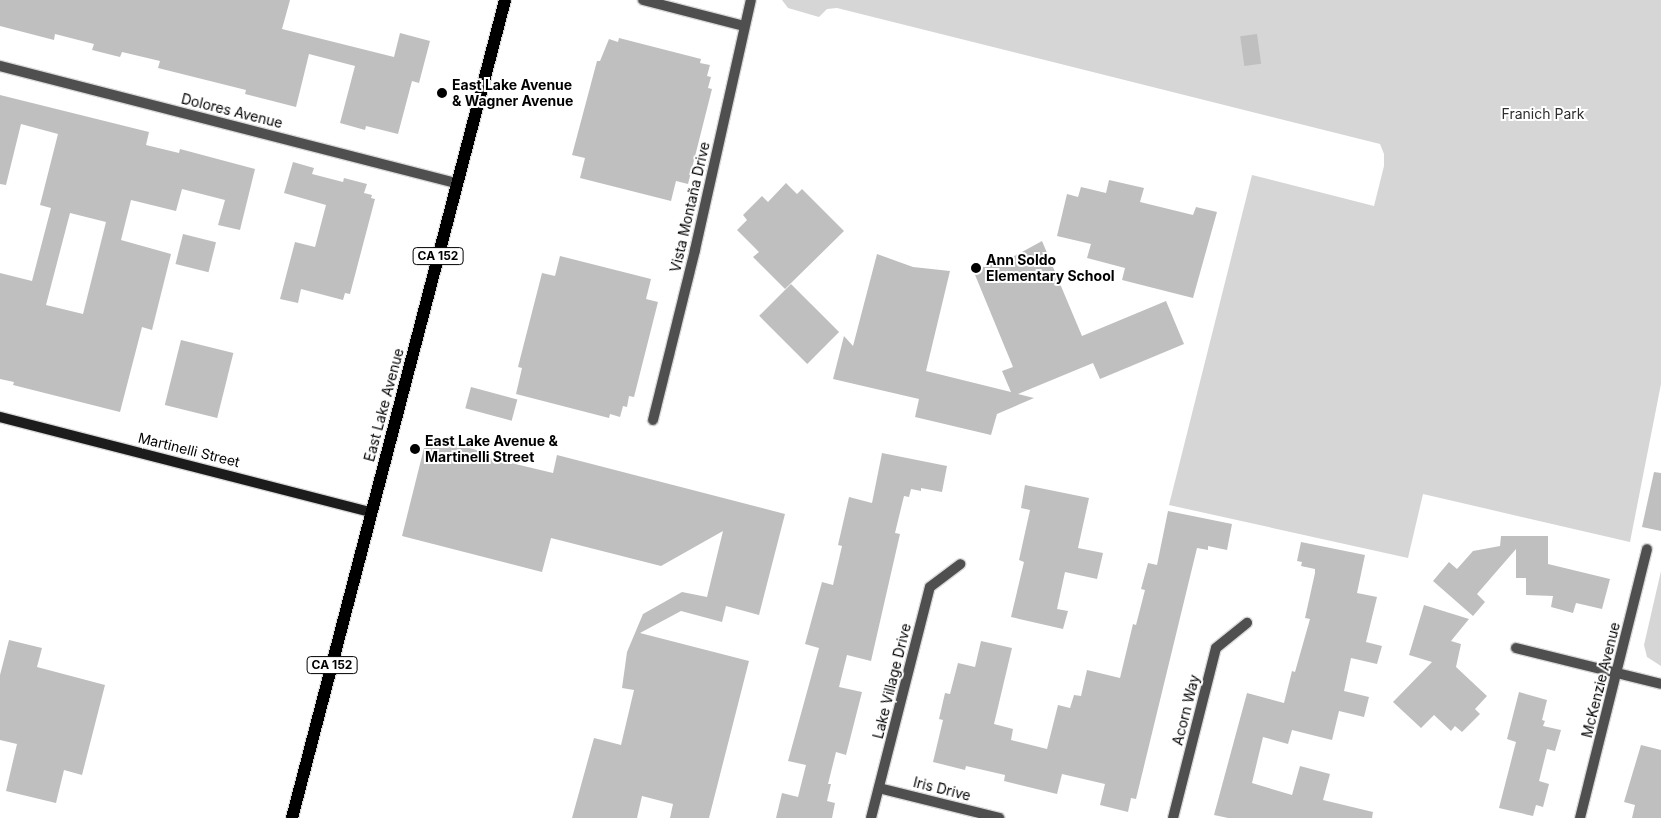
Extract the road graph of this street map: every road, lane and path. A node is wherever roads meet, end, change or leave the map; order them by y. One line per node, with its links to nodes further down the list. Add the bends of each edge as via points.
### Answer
1 (505, 0): 6 (main road, East Lake Avenue / CA 152)
2 (643, 0): 4 (street)
3 (751, 0): 4 (street, Vista Montaña Drive)
4 (744, 26): 8 (street, Vista Montaña Drive, via 695,250)
5 (0, 66): 6 (street, Dolores Avenue)
6 (457, 183): 9 (main road, East Lake Avenue / CA 152)
7 (0, 417): 9 (street, Martinelli Street)
8 (653, 420)
9 (371, 512): 17 (main road, East Lake Avenue / CA 152)
10 (1647, 549): 14 (street, McKenzie Avenue)
11 (960, 564): 16 (street, Lake Village Drive, via 930,587)
12 (1247, 623): 20 (street, Acorn Way, via 1216,648)
13 (1516, 648): 14 (street)
14 (1618, 673): 15 (street); 21 (street, McKenzie Avenue)
15 (1661, 684)
16 (879, 788): 18 (street, Lake Village Drive); 19 (street, Iris Drive)
17 (292, 818)
18 (872, 818)
19 (999, 818)
20 (1172, 818)
21 (1580, 818)

